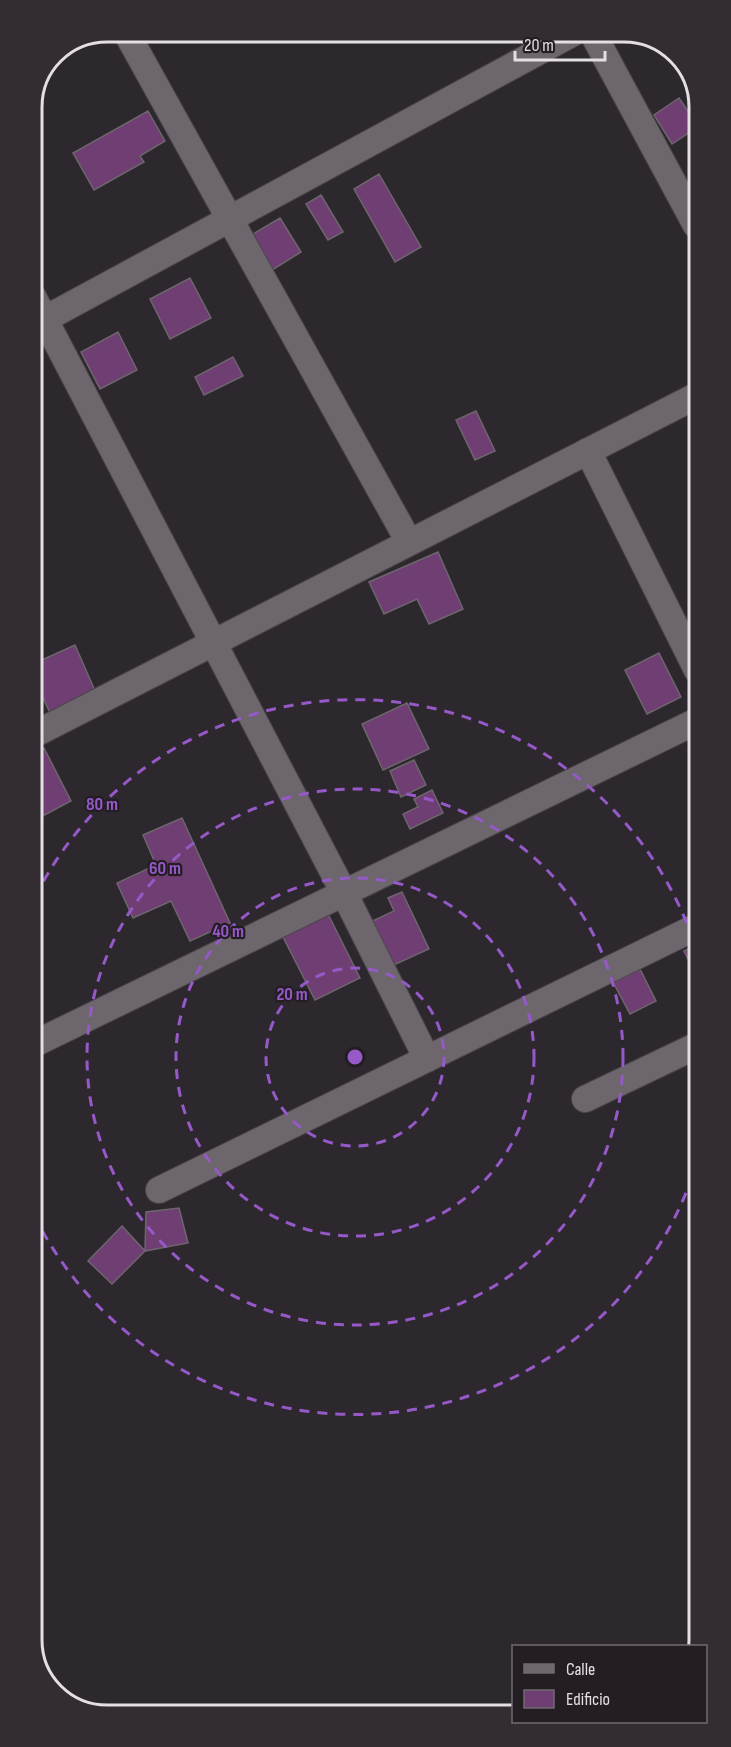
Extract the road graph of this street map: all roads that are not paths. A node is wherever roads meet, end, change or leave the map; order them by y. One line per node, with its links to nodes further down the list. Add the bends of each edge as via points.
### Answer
1 (132, 42): 5 (street)
2 (556, 42): 5 (street)
3 (597, 42): 4 (street)
4 (689, 212)
5 (229, 219): 6 (street); 10 (street)
6 (42, 320)
7 (42, 329): 11 (street)
8 (689, 400): 9 (street)
9 (588, 451): 10 (street); 12 (street)
10 (409, 542): 11 (street)
11 (213, 643): 14 (street); 15 (street)
12 (689, 653)
13 (689, 726): 15 (street)
14 (42, 728)
15 (344, 893): 17 (street); 19 (street)
16 (689, 930): 19 (street)
17 (42, 1040)
18 (689, 1049): 20 (street)
19 (427, 1059): 21 (street)
20 (585, 1099)
21 (159, 1190)

